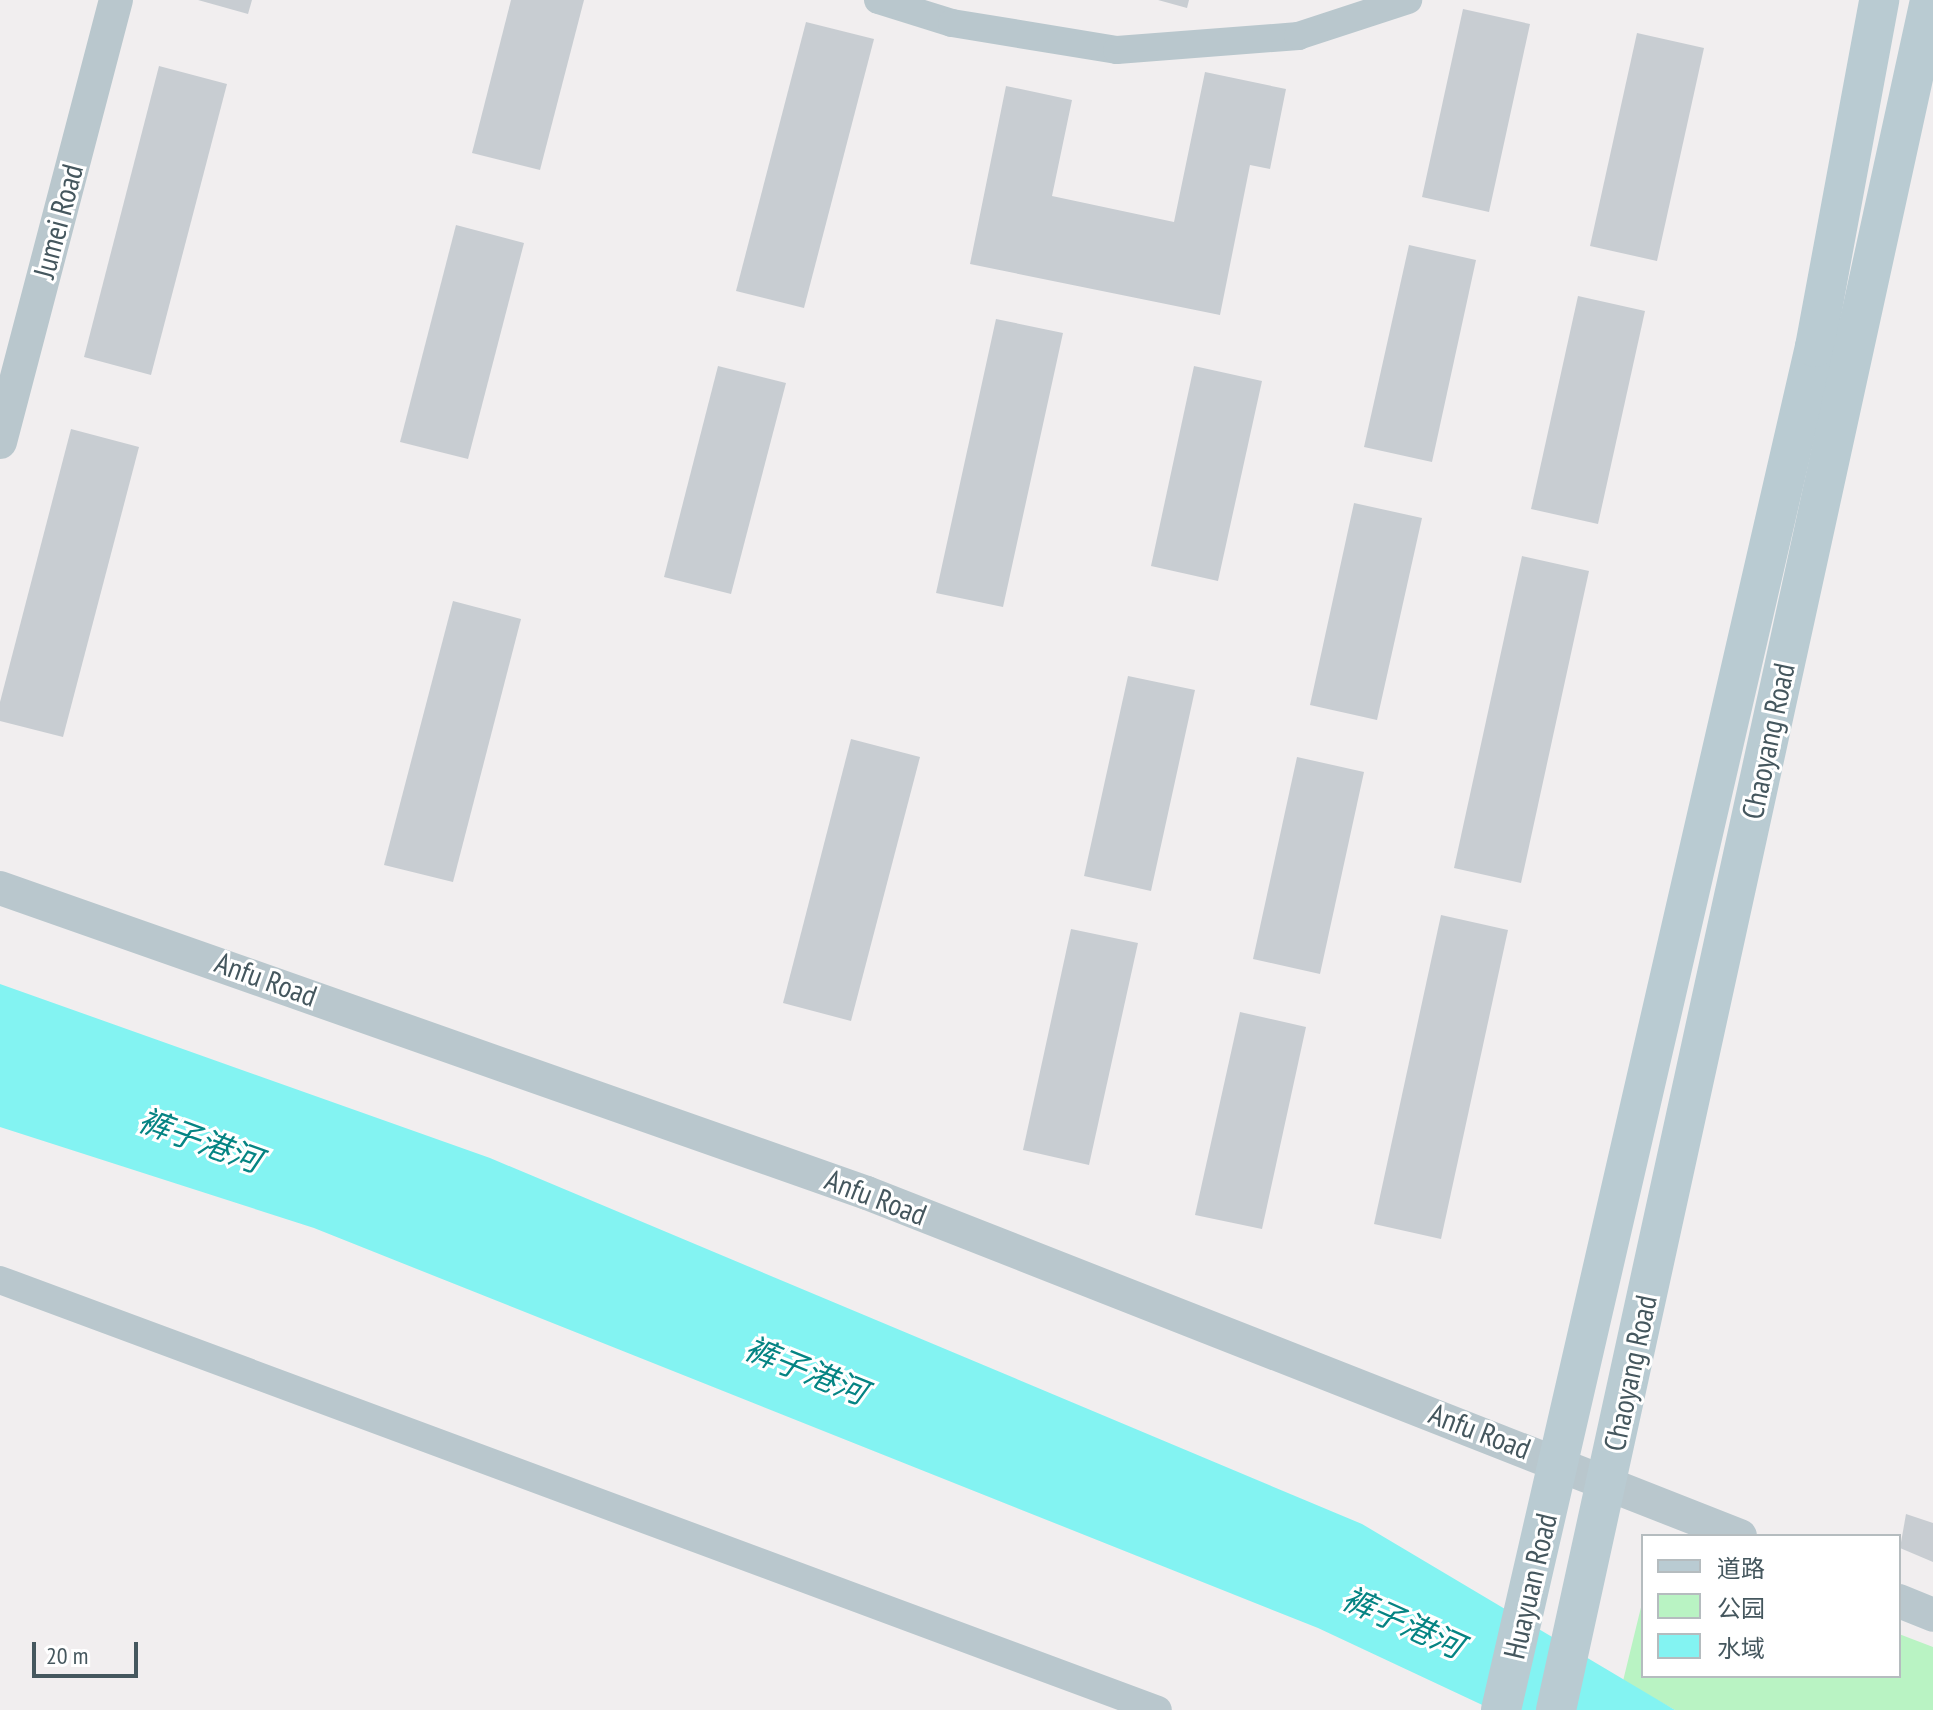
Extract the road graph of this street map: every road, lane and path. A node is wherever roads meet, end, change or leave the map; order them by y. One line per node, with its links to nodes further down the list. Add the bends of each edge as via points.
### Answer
1 (116, 0): 7 (street, Jumei Road)
2 (878, 0): 3 (street, via 952,23 1117,50 1298,36)
3 (1408, 0)
4 (1879, 0): 10 (main road, Chaoyang Road, via 1815,347)
5 (1887, 0): 6 (street)
6 (1929, 6): 11 (main road, Chaoyang Road)
7 (0, 442)
8 (0, 888): 10 (street, Anfu Road, via 867,1193)
9 (0, 1280): 15 (street)
10 (1559, 1462): 11 (street, Anfu Road); 16 (main road, Huayuan Road)
11 (1606, 1481): 12 (street, Anfu Road); 17 (main road, Huayuan Road)
12 (1735, 1534)
13 (1901, 1602): 14 (street)
14 (1933, 1615)
15 (1158, 1710)
16 (1501, 1710)
17 (1556, 1710)

